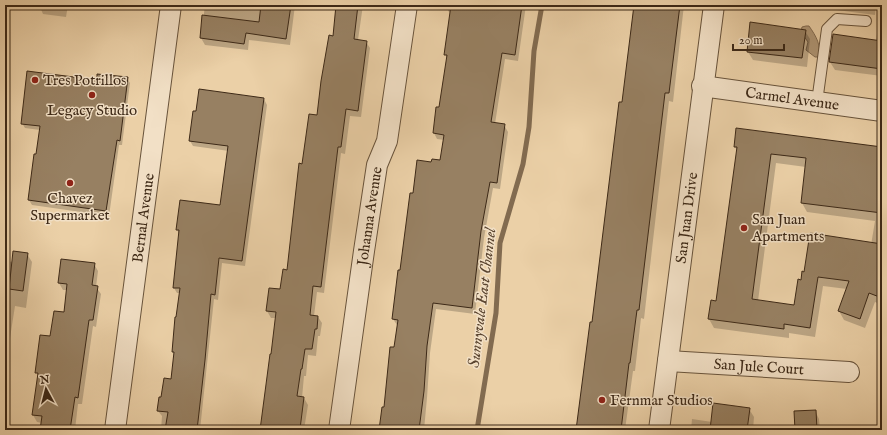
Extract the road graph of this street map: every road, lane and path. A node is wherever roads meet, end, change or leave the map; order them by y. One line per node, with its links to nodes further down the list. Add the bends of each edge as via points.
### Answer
1 (171, 5): 10 (street, Bernal Avenue)
2 (407, 5): 11 (street, Johanna Avenue, via 387,141 377,165)
3 (714, 5): 5 (street, San Juan Drive)
4 (866, 21): 6 (lane, via 837,19 827,29)
5 (702, 86): 6 (street, Carmel Avenue); 8 (street, San Juan Drive)
6 (817, 102): 7 (street, Carmel Avenue)
7 (882, 111)
8 (668, 361): 9 (street, San Jule Court); 12 (street, San Juan Drive)
9 (850, 372)
10 (115, 430)
11 (339, 430)
12 (659, 430)

